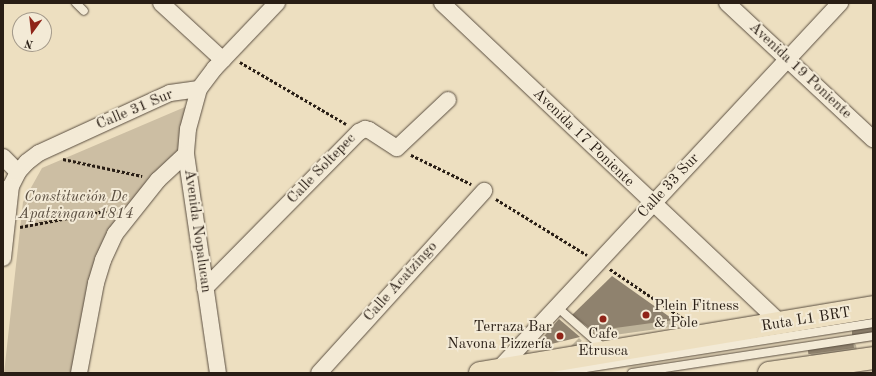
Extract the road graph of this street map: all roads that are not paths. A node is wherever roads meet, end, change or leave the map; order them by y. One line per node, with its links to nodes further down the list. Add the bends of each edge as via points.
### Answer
1 (76, 3): 7 (lane)
2 (162, 3): 9 (street)
3 (277, 3): 9 (street)
4 (442, 3): 17 (street, Avenida 17 Poniente)
5 (727, 3): 8 (street, Avenida 19 Poniente)
6 (840, 3): 8 (street, Calle 33 Sur)
7 (84, 11)
8 (787, 60): 12 (street, Avenida 19 Poniente); 17 (street, Calle 33 Sur)
9 (230, 61): 10 (street)
10 (199, 89): 13 (street, Avenida Nopalucan, via 188,129); 15 (street, Calle 31 Sur, via 170,93 39,153 27,162)
11 (448, 100): 19 (street, Calle Soltepec, via 397,148 369,130 359,132)
12 (873, 139)
13 (186, 154): 19 (street, Avenida Nopalucan); 29 (street, via 158,180 115,234 96,283)
14 (3, 157): 15 (street)
15 (11, 184): 18 (street)
16 (484, 191): 31 (street, Calle Acatzingo)
17 (652, 204): 20 (street, Calle 33 Sur); 22 (street, Avenida 17 Poniente)
18 (3, 258)
19 (205, 288): 30 (street, Avenida Nopalucan)
20 (557, 307): 25 (lane); 28 (street, Calle 33 Sur)
21 (873, 307): 22 (main road)
22 (778, 321): 25 (main road)
23 (873, 323): 32 (lane, Ruta L1 BRT)
24 (873, 336): 33 (lane, Ruta L1 BRT)
25 (607, 351): 28 (main road)
26 (873, 358): 27 (main road)
27 (832, 369): 34 (main road)
28 (489, 372)
29 (80, 373)
30 (218, 373)
31 (319, 373)
32 (554, 373)
33 (632, 373)
34 (769, 373)

